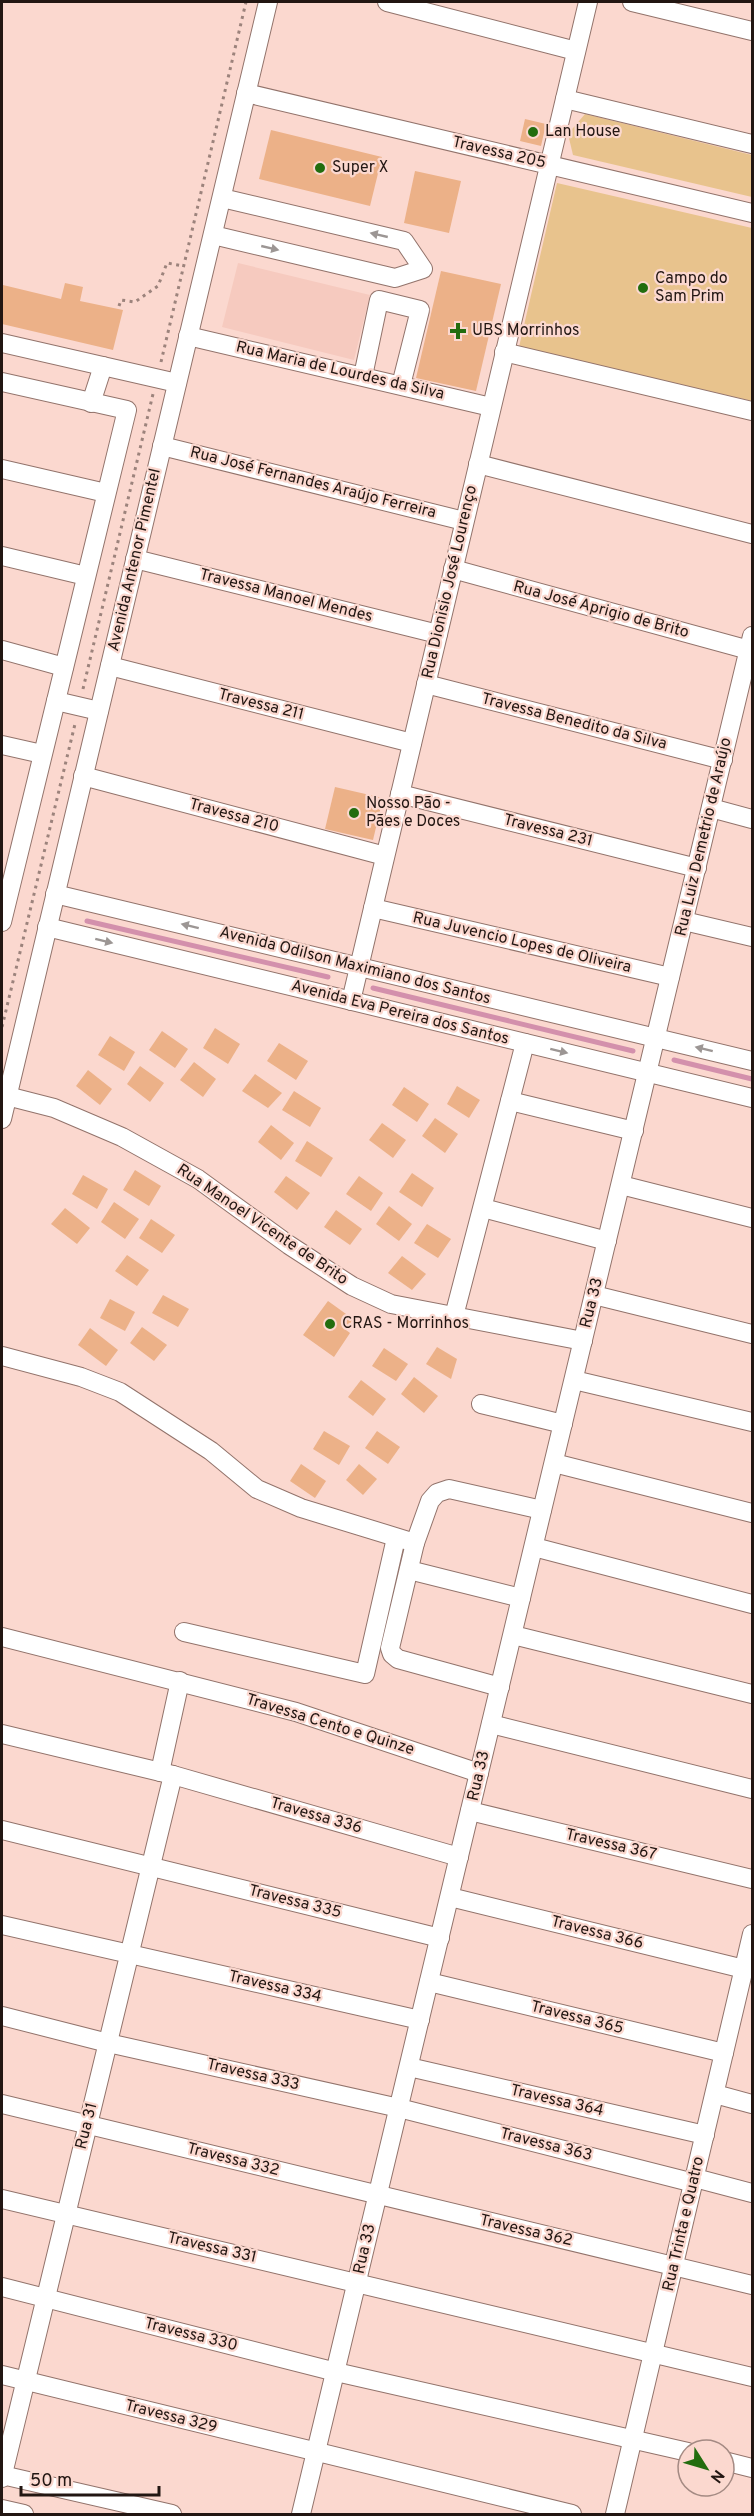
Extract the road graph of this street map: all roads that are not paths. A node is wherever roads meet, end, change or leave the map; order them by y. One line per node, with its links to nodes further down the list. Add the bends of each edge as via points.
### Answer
1 (268, 2): 7 (street, Avenida Antenor Pimentel)
2 (387, 2): 6 (street)
3 (588, 2): 6 (street, Rua Dionisio José Lourenço)
4 (632, 2): 5 (street)
5 (753, 31)
6 (576, 51): 8 (street, Rua Dionisio José Lourenço)
7 (246, 93): 10 (street, Travessa 205); 11 (street, Avenida Antenor Pimentel)
8 (565, 99): 9 (street); 10 (street, Rua Dionisio José Lourenço)
9 (753, 144)
10 (549, 164): 12 (street, Travessa 205); 16 (street, Rua Dionisio José Lourenço)
11 (222, 198): 13 (street, Avenida Antenor Pimentel); 13 (street, one-way to 11, via 395,278 423,269 404,241)
12 (753, 213)
13 (213, 235): 14 (street, Avenida Antenor Pimentel)
14 (188, 336): 18 (street, Rua Maria de Lourdes da Silva); 20 (street, Avenida Antenor Pimentel)
15 (2, 343): 17 (street)
16 (504, 352): 23 (street, Rua Dionisio José Lourenço); 24 (street)
17 (103, 366): 20 (street); 22 (street)
18 (363, 376): 21 (street, Rua Maria de Lourdes da Silva); 21 (street, via 379,300 420,310)
19 (2, 382): 22 (street)
20 (177, 383): 25 (street, Avenida Antenor Pimentel)
21 (401, 385): 23 (street, Rua Maria de Lourdes da Silva)
22 (91, 403): 28 (street, via 127,410)
23 (491, 408): 26 (street, Rua Dionisio José Lourenço)
24 (753, 411)
25 (162, 446): 29 (street, Rua José Fernandes Araújo Ferreira); 32 (street, Avenida Antenor Pimentel)
26 (478, 464): 29 (street, Rua Dionisio José Lourenço); 30 (street)
27 (2, 469): 28 (street)
28 (106, 493): 34 (street)
29 (464, 521): 33 (street, Rua Dionisio José Lourenço)
30 (753, 534)
31 (2, 556): 34 (street)
32 (135, 559): 35 (street, Travessa Manoel Mendes); 38 (street, Avenida Antenor Pimentel)
33 (453, 569): 35 (street, Rua Dionisio José Lourenço); 36 (street, Rua José Aprigio de Brito)
34 (86, 576): 39 (street)
35 (438, 634): 40 (street, Rua Dionisio José Lourenço)
36 (751, 643): 42 (street, Rua Luiz Demetrio de Araújo)
37 (2, 650): 39 (street)
38 (110, 666): 43 (street, Avenida Antenor Pimentel); 44 (street, Travessa 211)
39 (64, 667): 41 (street)
40 (426, 684): 44 (street, Rua Dionisio José Lourenço); 47 (street, Travessa Benedito da Silva)
41 (56, 700): 43 (street); 46 (street)
42 (745, 702): 47 (street, Rua Luiz Demetrio de Araújo)
43 (99, 711): 48 (street, Avenida Antenor Pimentel)
44 (412, 743): 49 (street, Rua Dionisio José Lourenço)
45 (2, 744): 46 (street)
46 (42, 754): 52 (street)
47 (723, 760): 50 (street, Rua Luiz Demetrio de Araújo)
48 (83, 776): 53 (street, Travessa 210); 55 (street, Avenida Antenor Pimentel)
49 (400, 795): 53 (street, Rua Dionisio José Lourenço); 54 (street, Travessa 231)
50 (711, 808): 51 (street); 54 (street, Rua Luiz Demetrio de Araújo)
51 (753, 819)
52 (10, 852): 58 (street)
53 (385, 856): 56 (street, Rua Dionisio José Lourenço)
54 (697, 868): 57 (street, Rua Luiz Demetrio de Araújo)
55 (55, 894): 59 (street, Avenida Antenor Pimentel); 61 (street, Avenida Odilson Maximiano dos Santos, one-way to 55)
56 (373, 908): 61 (street, Rua Dionisio José Lourenço); 62 (street, Rua Juvencio Lopes de Oliveira)
57 (684, 921): 60 (street); 62 (street, Rua Luiz Demetrio de Araújo)
58 (2, 922)
59 (47, 927): 63 (street, Avenida Eva Pereira dos Santos, one-way to 63); 68 (street, Avenida Antenor Pimentel)
60 (753, 938)
61 (359, 968): 63 (street, Rua Dionisio José Lourenço); 64 (street, Avenida Odilson Maximiano dos Santos)
62 (670, 977): 64 (street, Rua Luiz Demetrio de Araújo)
63 (351, 1001): 65 (street, Avenida Eva Pereira dos Santos)
64 (656, 1038): 66 (street, one-way to 64); 67 (street, Rua 33)
65 (525, 1043): 67 (street, Avenida Eva Pereira dos Santos, one-way to 67); 70 (street)
66 (753, 1061)
67 (648, 1073): 69 (street, Avenida Eva Pereira dos Santos); 72 (street, Rua 33)
68 (7, 1096): 71 (street, Avenida Antenor Pimentel); 78 (street, Rua Manoel Vicente de Brito, via 54,1108 122,1137 179,1168 352,1286 391,1304)
69 (753, 1098)
70 (510, 1101): 72 (street); 74 (street)
71 (2, 1119)
72 (634, 1131): 73 (street, Rua 33)
73 (621, 1185): 75 (street); 76 (street, Rua 33)
74 (483, 1208): 76 (street); 78 (street)
75 (753, 1218)
76 (607, 1241): 77 (street, Rua 33)
77 (594, 1295): 79 (street); 80 (street, Rua 33)
78 (454, 1316): 80 (street, Rua Manoel Vicente de Brito)
79 (753, 1334)
80 (583, 1341): 82 (street, Rua 33)
81 (2, 1356): 89 (street, via 120,1392 212,1451 257,1489 301,1508)
82 (574, 1380): 84 (street); 85 (street, Rua 33)
83 (481, 1404): 85 (street)
84 (753, 1422)
85 (563, 1424): 86 (street, Rua 33)
86 (554, 1463): 87 (street, Rua 33); 88 (street)
87 (542, 1510): 90 (street, via 449,1489 437,1493 430,1501); 91 (street, Rua 33)
88 (753, 1513)
89 (396, 1538): 90 (street); 95 (street, via 364,1674)
90 (416, 1543): 92 (street)
91 (534, 1547): 93 (street, Rua 33); 94 (street)
92 (409, 1570): 93 (street); 99 (street, via 390,1648 392,1654 398,1659)
93 (521, 1598): 96 (street, Rua 33)
94 (753, 1604)
95 (189, 1634)
96 (513, 1635): 99 (street, Rua 33); 100 (street)
97 (2, 1637): 98 (street, Travessa Cento e Quinze)
98 (180, 1681): 103 (street, Rua 31); 104 (street, Travessa Cento e Quinze, via 296,1712)
99 (500, 1687): 101 (street, Rua 33)
100 (753, 1694)
101 (491, 1724): 104 (street, Rua 33); 105 (street)
102 (2, 1734): 103 (street, Travessa 336)
103 (167, 1773): 108 (street, Travessa 336); 109 (street, Rua 31)
104 (479, 1773): 106 (street, Rua 33)
105 (753, 1789)
106 (470, 1811): 108 (street, Rua 33); 110 (street, Travessa 367)
107 (2, 1830): 109 (street, Travessa 335)
108 (459, 1857): 111 (street, Rua 33)
109 (151, 1867): 114 (street, Travessa 335); 115 (street, Rua 31)
110 (753, 1879)
111 (450, 1897): 114 (street, Rua 33); 116 (street, Travessa 366)
112 (2, 1925): 115 (street, Travessa 334)
113 (753, 1934): 116 (street, Rua Trinta e Quatro)
114 (440, 1938): 117 (street, Rua 33)
115 (130, 1954): 120 (street, Travessa 334); 121 (street, Rua 31)
116 (744, 1969): 118 (street, Rua Trinta e Quatro)
117 (429, 1982): 120 (street, Rua 33); 122 (street, Travessa 365)
118 (744, 2007): 122 (street, Rua Trinta e Quatro)
119 (2, 2016): 121 (street, Travessa 333)
120 (420, 2020): 123 (street, Rua 33)
121 (108, 2043): 127 (street, Travessa 333); 128 (street, Rua 31)
122 (724, 2053): 124 (street, Rua Trinta e Quatro)
123 (409, 2067): 127 (street, Rua 33); 129 (street, Travessa 364)
124 (715, 2094): 126 (street); 129 (street, Rua Trinta e Quatro)
125 (2, 2104): 128 (street, Travessa 332)
126 (753, 2104)
127 (399, 2108): 130 (street, Travessa 363); 132 (street, Rua 33)
128 (88, 2125): 132 (street, Travessa 332); 134 (street, Rua 31)
129 (705, 2135): 130 (street, Rua Trinta e Quatro)
130 (694, 2180): 131 (street, Travessa 363); 135 (street, Rua Trinta e Quatro)
131 (753, 2193)
132 (378, 2196): 135 (street, Travessa 362); 136 (street, Rua 33)
133 (2, 2199): 134 (street, Travessa 331)
134 (66, 2215): 136 (street, Travessa 331); 139 (street, Rua 31)
135 (674, 2265): 137 (street, Travessa 362); 140 (street, Rua Trinta e Quatro)
136 (357, 2282): 140 (street, Travessa 331); 141 (street, Rua 33)
137 (753, 2285)
138 (2, 2287): 139 (street, Travessa 330)
139 (46, 2298): 141 (street, Travessa 330); 144 (street, Rua 31)
140 (653, 2353): 143 (street, Travessa 331); 145 (street, Rua Trinta e Quatro)
141 (336, 2372): 145 (street, Travessa 330); 147 (street, Rua 33)
142 (2, 2375): 144 (street, Travessa 329)
143 (753, 2377)
144 (25, 2381): 147 (street, Travessa 329); 150 (street, Rua 31)
145 (633, 2438): 146 (street, Travessa 330); 156 (street, Rua Trinta e Quatro)
146 (676, 2449)
147 (316, 2453): 154 (street, Rua 33); 155 (street, Travessa 329)
148 (736, 2464): 149 (street)
149 (753, 2468)
150 (2, 2476): 153 (street)
151 (2, 2509): 152 (street)
152 (24, 2514)
153 (172, 2514)
154 (301, 2514)
155 (572, 2514)
156 (615, 2514)

